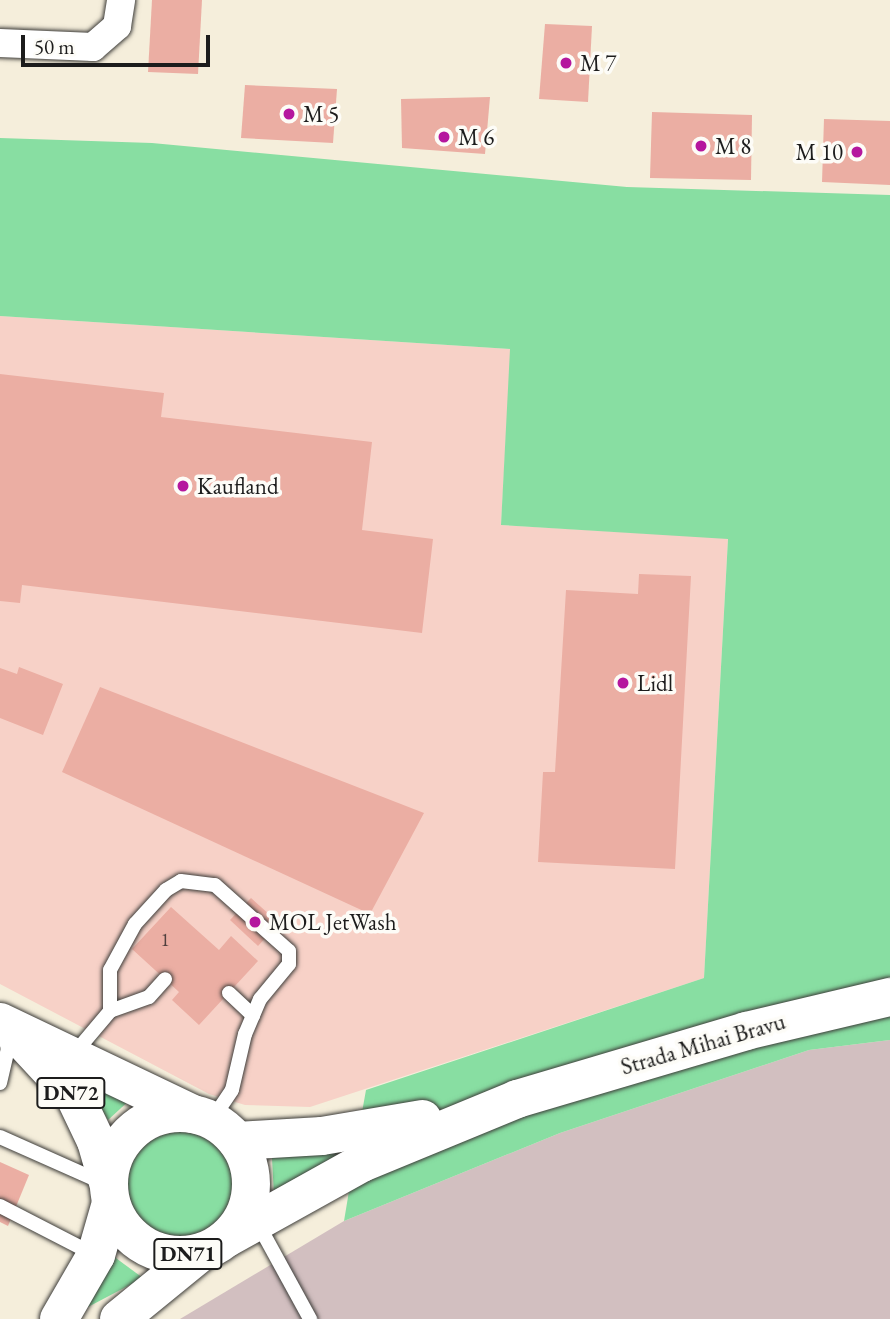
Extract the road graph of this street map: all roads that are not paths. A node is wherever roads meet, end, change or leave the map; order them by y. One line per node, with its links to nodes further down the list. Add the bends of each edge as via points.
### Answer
1 (121, 0): 2 (street, via 117,26 93,47)
2 (0, 43)
3 (165, 979): 6 (lane, via 149,997)
4 (229, 993): 7 (lane)
5 (890, 998): 11 (main road, Strada Mihai Bravu, via 746,1031)
6 (110, 1011): 7 (lane, via 110,970 135,924 166,890 181,881 200,880 215,885 289,951 289,964); 9 (lane)
7 (253, 1015): 12 (lane, via 232,1090)
8 (0, 1022): 9 (main road, DN72); 10 (lane, via 8,1049); 14 (main road, DN72, via 42,1058 75,1097 96,1141)
9 (73, 1055): 12 (main road, DN72)
10 (0, 1083)
11 (517, 1099): 12 (main road, Strada Mihai Bravu, via 355,1132); 16 (main road, Strada Mihai Bravu, via 362,1163)
12 (214, 1125): 14 (main road, via 172,1113 134,1129 111,1165); 16 (main road, DN71, via 247,1159 250,1191 241,1222)
13 (0, 1137): 14 (lane)
14 (110, 1195): 16 (main road, DN71, via 121,1224 146,1246 178,1256); 17 (main road)
15 (0, 1206): 17 (lane)
16 (228, 1237): 19 (main road); 20 (lane)
17 (96, 1255): 18 (main road)
18 (59, 1319)
19 (119, 1319)
20 (310, 1319)

